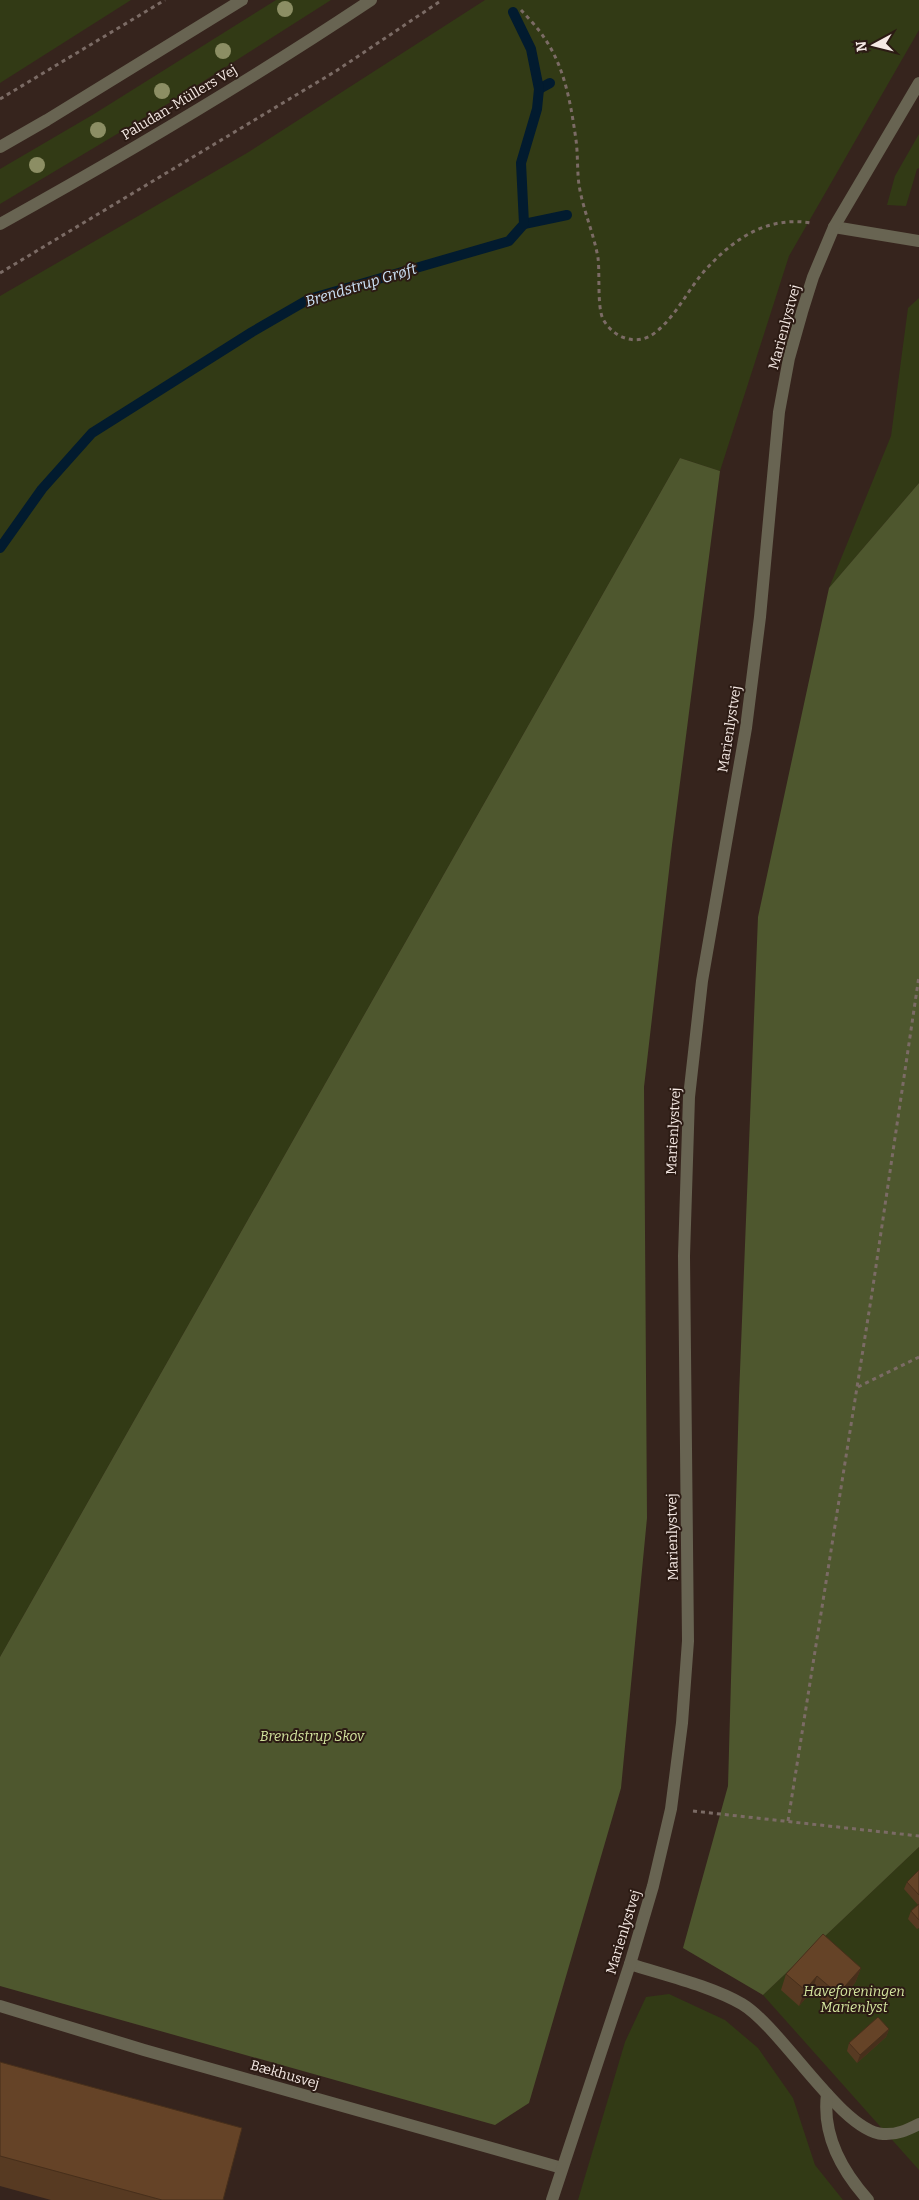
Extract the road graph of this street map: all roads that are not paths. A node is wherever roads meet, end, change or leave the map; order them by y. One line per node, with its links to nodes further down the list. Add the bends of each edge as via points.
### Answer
1 (242, 0): 4 (street)
2 (371, 0): 5 (street, Paludan-Müllers Vej, via 311,40)
3 (919, 83): 6 (street, Marienlystvej)
4 (0, 147)
5 (0, 224)
6 (834, 227): 7 (street); 8 (street, Marienlystvej, via 802,312 779,412 747,719 702,981 690,1088 684,1256 688,1641 682,1723 670,1808 653,1886)
7 (919, 241)
8 (630, 1964): 10 (street, via 719,1993 742,2004 763,2021); 12 (street, Marienlystvej)
9 (0, 2006): 12 (street, Bækhusvej)
10 (827, 2094): 11 (street, via 860,2126 881,2134 901,2133); 14 (street, via 825,2111 833,2146 851,2181)
11 (919, 2124)
12 (562, 2168): 13 (street, Marienlystvej)
13 (552, 2200)
14 (868, 2200)

